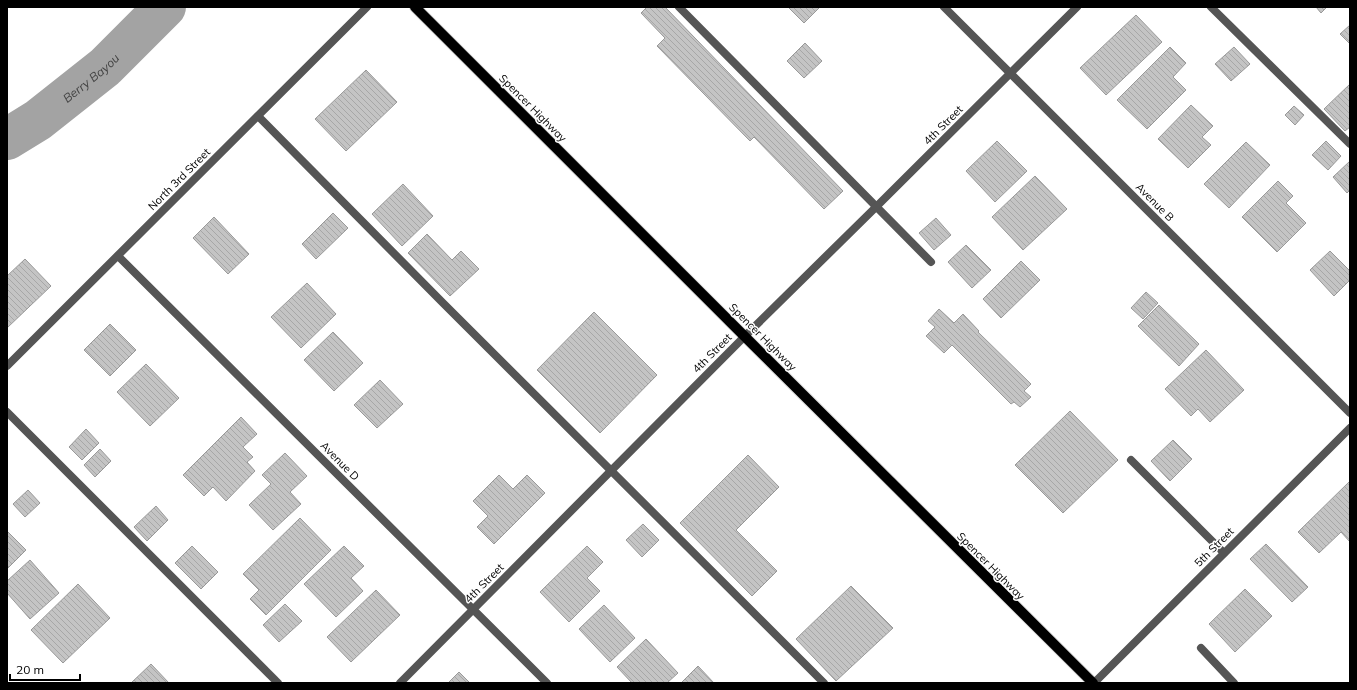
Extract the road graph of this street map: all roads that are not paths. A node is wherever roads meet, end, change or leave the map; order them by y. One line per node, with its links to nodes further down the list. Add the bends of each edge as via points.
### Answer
1 (367, 7): 8 (street, North 3rd Street)
2 (415, 7): 13 (main road, Spencer Highway)
3 (679, 7): 10 (street)
4 (944, 7): 7 (street, Avenue B)
5 (1076, 7): 7 (street, 4th Street)
6 (1211, 7): 9 (street)
7 (1011, 73): 10 (street, 4th Street); 16 (street, Avenue B)
8 (258, 116): 11 (street, North 3rd Street); 19 (street)
9 (1350, 144)
10 (876, 208): 12 (street); 13 (street, 4th Street)
11 (118, 256): 14 (street, North 3rd Street); 21 (street, Avenue D)
12 (931, 262)
13 (745, 336): 19 (street, 4th Street); 27 (main road, Spencer Highway, via 904,497)
14 (7, 366)
15 (7, 412): 23 (street)
16 (1350, 413)
17 (1350, 428): 20 (street, 5th Street)
18 (1131, 460): 20 (street)
19 (611, 471): 21 (street, 4th Street); 26 (street)
20 (1224, 553): 27 (street, 5th Street)
21 (473, 609): 24 (street, 4th Street); 25 (street, Avenue D)
22 (1201, 648): 28 (street)
23 (278, 683)
24 (400, 683)
25 (547, 683)
26 (824, 683)
27 (1094, 683)
28 (1234, 683)

